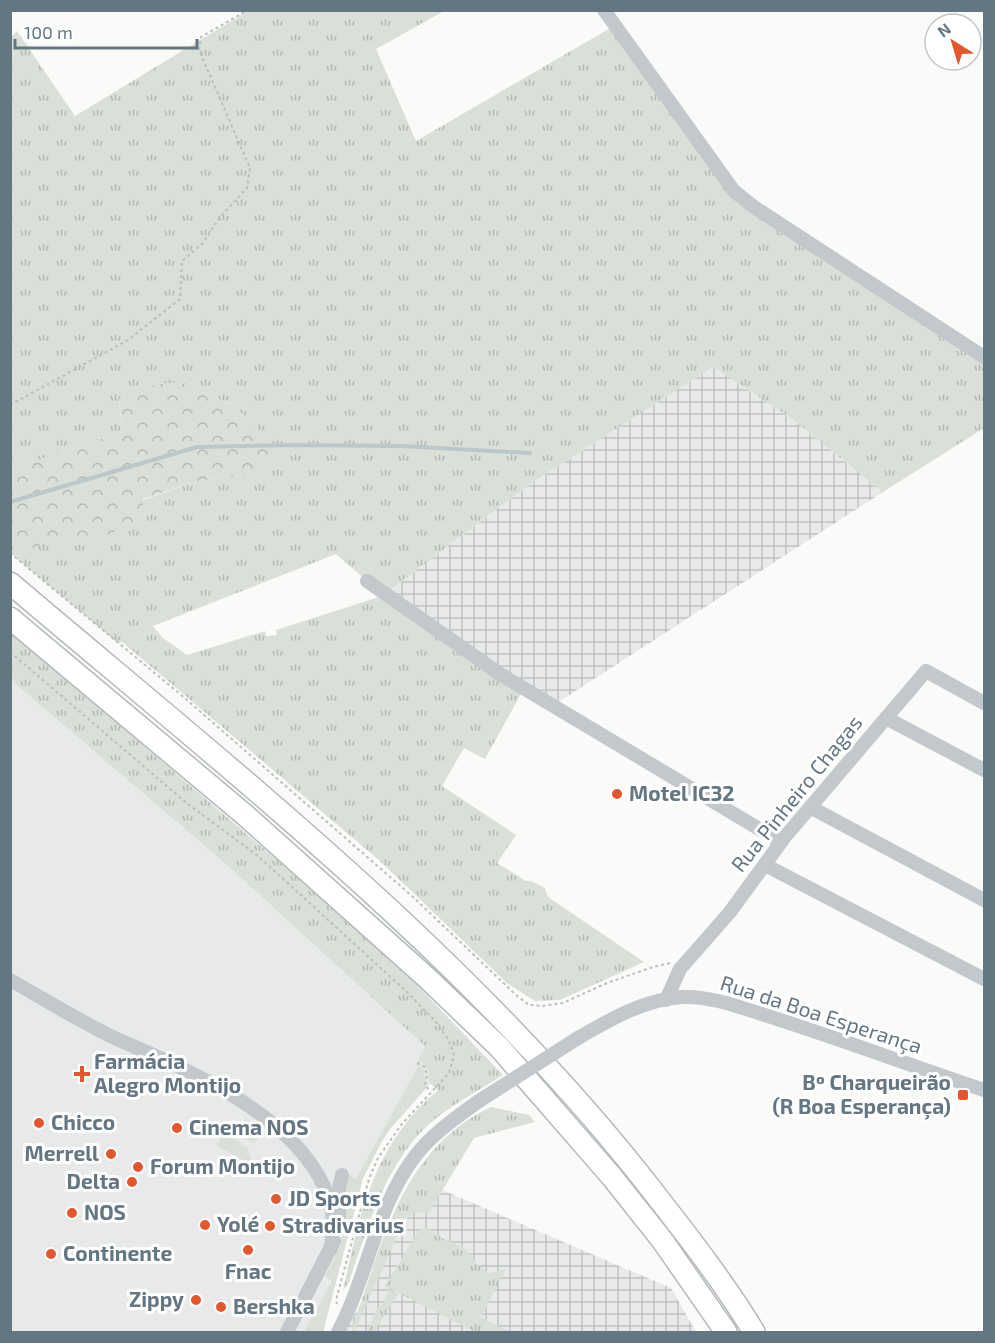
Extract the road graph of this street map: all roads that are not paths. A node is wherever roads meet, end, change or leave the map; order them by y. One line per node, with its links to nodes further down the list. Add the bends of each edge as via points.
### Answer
1 (604, 10): 2 (street, via 734,191)
2 (984, 357)
3 (367, 581): 10 (street, via 501,674)
4 (10, 583): 22 (highway, via 354,877 484,999 636,1169)
5 (10, 618): 21 (highway, via 245,815 499,1047 612,1177)
6 (984, 703): 7 (street, Rua Pinheiro Chagas, via 926,671)
7 (886, 718): 8 (street); 9 (street, Rua Pinheiro Chagas)
8 (984, 770)
9 (810, 807): 10 (street, Rua Pinheiro Chagas); 12 (street)
10 (781, 842): 11 (street, Rua Pinheiro Chagas)
11 (765, 865): 13 (street); 15 (street, Rua Pinheiro Chagas, via 680,969)
12 (984, 900)
13 (984, 979)
14 (10, 980): 18 (street, via 246,1103 292,1141 324,1186 333,1211)
15 (666, 1000): 16 (street, Rua da Boa Esperança, via 684,997 723,1002); 19 (street, Rua da Boa Esperança, bridge, via 621,1014 578,1038 479,1101 418,1153 384,1215)
16 (984, 1090)
17 (342, 1175): 18 (street, via 339,1225)
18 (331, 1249): 20 (street)
19 (341, 1328)
20 (287, 1332)
21 (726, 1332)
22 (754, 1332)

